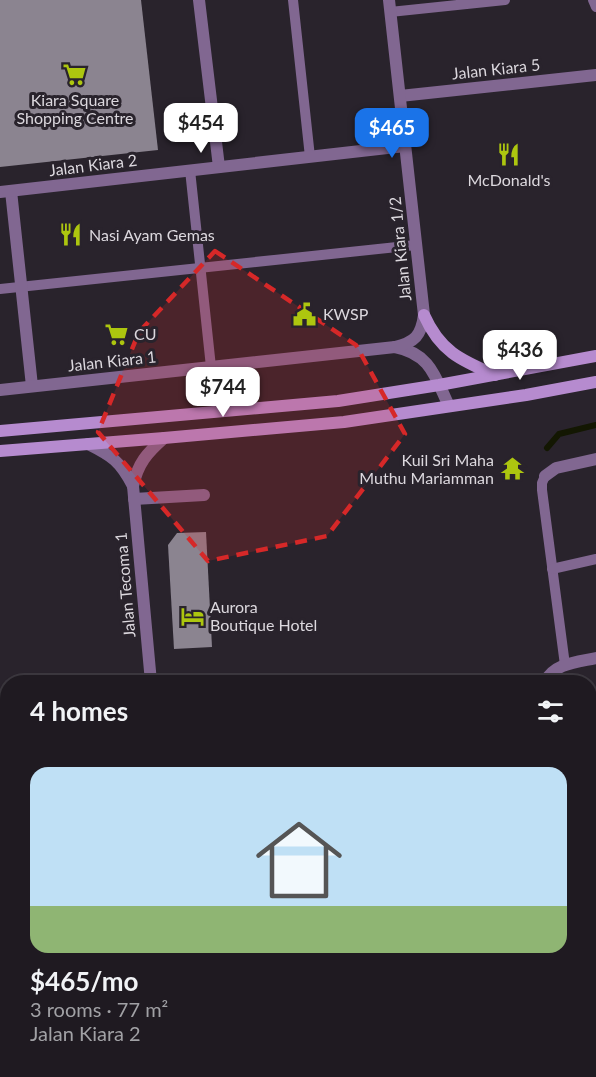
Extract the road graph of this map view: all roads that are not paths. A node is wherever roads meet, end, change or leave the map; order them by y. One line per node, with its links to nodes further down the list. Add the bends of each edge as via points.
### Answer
1 (199, 0): 11 (street)
2 (293, 0): 10 (lane)
3 (506, 0): 5 (lane)
4 (593, 0): 6 (lane)
5 (389, 6): 8 (street, Jalan Kiara 1/2)
6 (596, 7)
7 (596, 75): 8 (street, Jalan Kiara 5)
8 (400, 96): 9 (street, Jalan Kiara 1/2)
9 (405, 146): 10 (street, Jalan Kiara 2); 14 (street, Jalan Kiara 1/2)
10 (310, 157): 11 (street, Jalan Kiara 2)
11 (219, 167): 12 (street, Jalan Kiara 2)
12 (190, 170): 13 (street, Jalan Kiara 2); 15 (lane)
13 (5, 192): 16 (street)
14 (416, 245): 15 (lane); 18 (street, Jalan Kiara 1/2)
15 (200, 268): 16 (lane); 21 (lane)
16 (21, 287): 17 (lane); 25 (street)
17 (0, 290)
18 (424, 315): 19 (street, Jalan Kiara 1, via 419,334); 22 (main road, via 450,352)
19 (395, 347): 21 (street, Jalan Kiara 1); 24 (street, via 419,356)
20 (596, 356): 22 (main road)
21 (211, 367): 25 (street, Jalan Kiara 1)
22 (495, 375): 24 (main road)
23 (596, 382): 27 (main road)
24 (439, 385): 27 (street); 28 (main road, via 338,401)
25 (32, 386): 26 (street, Jalan Kiara 1)
26 (0, 390)
27 (449, 406): 29 (main road, via 344,422)
28 (0, 431)
29 (164, 438): 30 (main road); 34 (street, via 141,462)
30 (88, 444): 31 (main road); 34 (street, via 118,462)
31 (0, 451)
32 (596, 459): 33 (street, via 556,468)
33 (545, 476): 38 (lane, via 542,490)
34 (133, 486): 36 (street, Jalan Tecoma 1)
35 (204, 495): 36 (street)
36 (134, 500): 41 (street, Jalan Tecoma 1)
37 (596, 560): 38 (lane)
38 (552, 569): 40 (lane)
39 (596, 658): 40 (street)
40 (565, 665): 42 (street)
41 (150, 675)
42 (550, 675)

